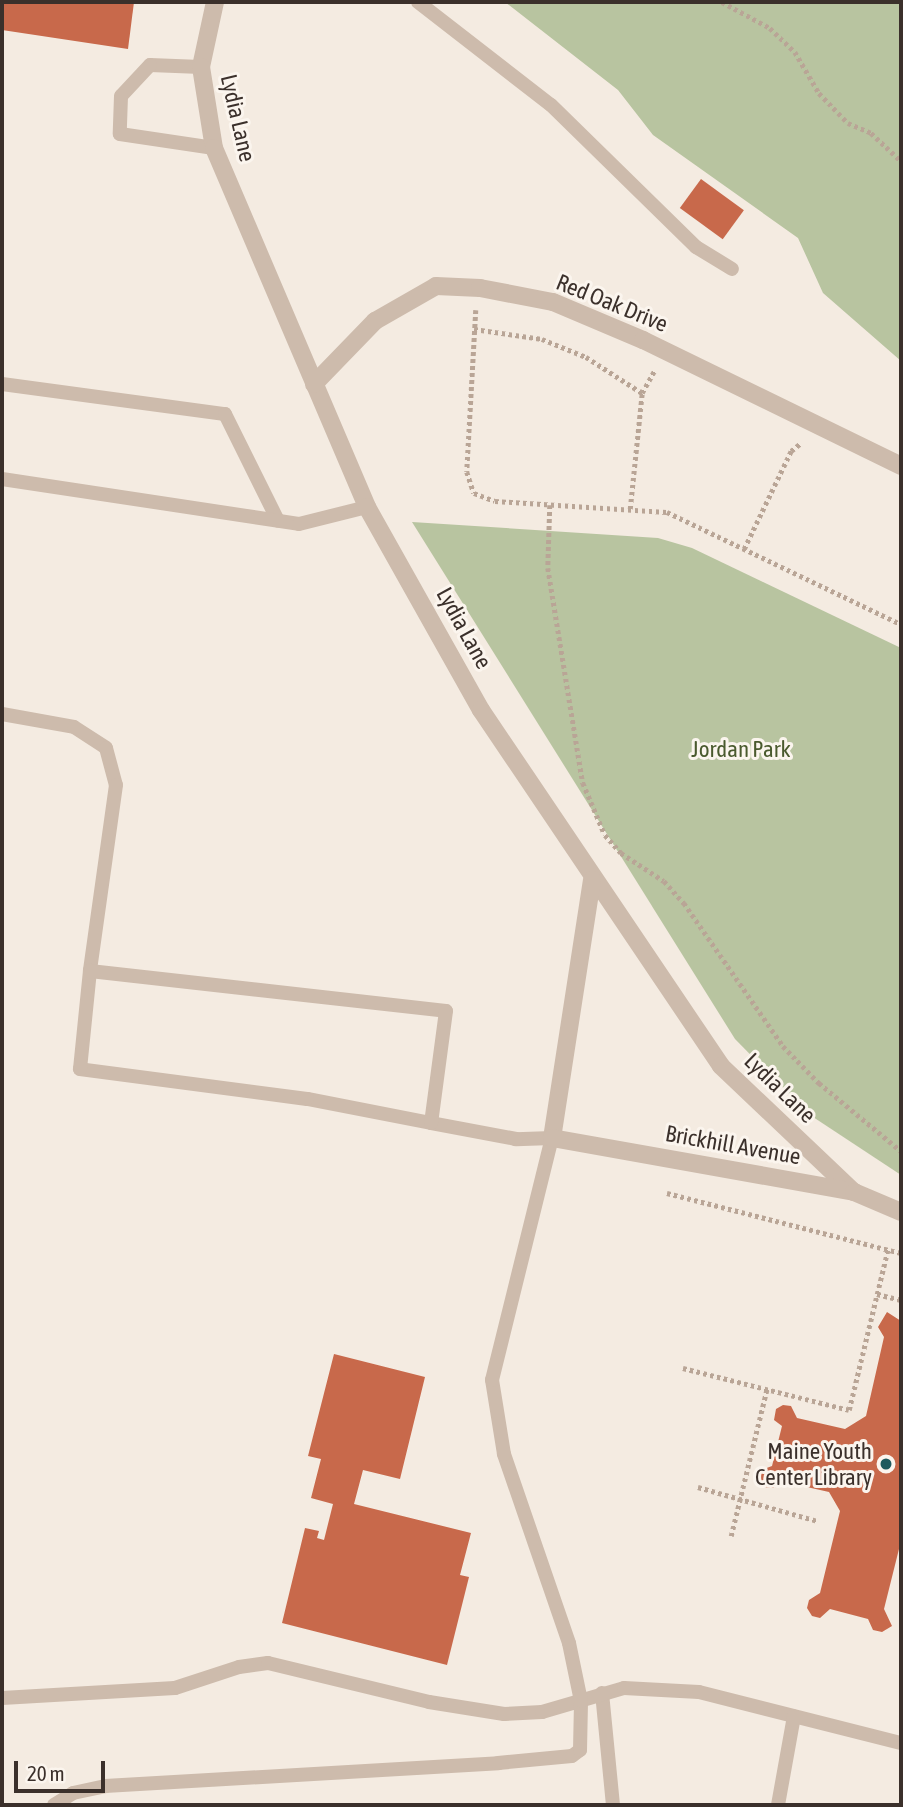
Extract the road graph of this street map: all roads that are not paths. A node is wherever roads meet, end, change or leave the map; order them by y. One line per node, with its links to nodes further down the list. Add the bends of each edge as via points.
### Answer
1 (215, 2): 3 (street, Lydia Lane)
2 (418, 2): 5 (lane, via 551,105 696,247)
3 (201, 67): 4 (street, Lydia Lane); 4 (lane, via 150,65 121,96 120,134)
4 (214, 148): 7 (street, Lydia Lane)
5 (732, 269)
6 (2, 384): 11 (lane, via 225,414)
7 (314, 384): 8 (street, Red Oak Drive, via 375,321 436,286 480,288 553,302); 10 (street, Lydia Lane)
8 (901, 466)
9 (2, 479): 11 (lane)
10 (367, 507): 11 (lane, via 299,524); 13 (street, Lydia Lane, via 481,710)
11 (278, 521)
12 (2, 715): 14 (lane, via 74,727 106,748 116,785)
13 (592, 880): 16 (street); 17 (street, Lydia Lane, via 721,1066)
14 (89, 971): 15 (lane, via 80,1069 307,1099); 15 (lane, via 446,1012)
15 (432, 1123): 16 (lane, via 516,1139)
16 (552, 1138): 17 (street, Brickhill Avenue); 21 (lane, via 492,1380 504,1454 569,1643)
17 (854, 1192): 18 (street, Brickhill Avenue)
18 (901, 1212)
19 (602, 1693): 21 (lane); 22 (lane, via 648,1686); 25 (lane)
20 (2, 1698): 21 (lane, via 175,1688 239,1667 268,1663 429,1702 504,1714 542,1712)
21 (581, 1700): 24 (lane, via 583,1741 572,1756 105,1786 73,1793)
22 (794, 1716): 23 (lane); 26 (lane)
23 (901, 1743)
24 (54, 1805)
25 (613, 1805)
26 (778, 1805)

